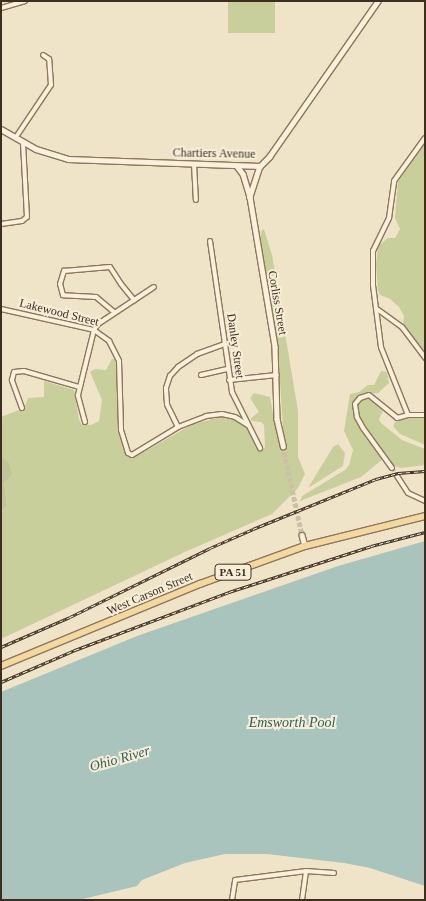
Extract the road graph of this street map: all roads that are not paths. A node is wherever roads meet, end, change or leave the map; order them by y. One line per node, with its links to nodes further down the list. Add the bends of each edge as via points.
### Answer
1 (25, 1): 3 (street)
2 (378, 1): 11 (street, Chartiers Avenue)
3 (1, 8)
4 (43, 54): 6 (street, via 49,59 51,85)
5 (1, 129): 6 (street, Chartiers Avenue)
6 (16, 137): 8 (street, Chartiers Avenue)
7 (425, 138): 19 (street, via 394,181 389,218 373,250)
8 (23, 142): 9 (street, Chartiers Avenue, via 68,159); 14 (street, via 28,212 22,221)
9 (194, 164): 10 (street, Chartiers Avenue); 13 (street)
10 (237, 166): 11 (street, Chartiers Avenue); 12 (street)
11 (260, 166): 12 (street, Corliss Street)
12 (250, 197): 26 (street, Corliss Street, via 275,347)
13 (196, 200)
14 (1, 224)
15 (210, 241): 22 (street, Danley Street)
16 (154, 287): 17 (street)
17 (134, 300): 20 (street); 20 (street, via 110,267 64,271 60,284 62,295 96,298)
18 (1, 309): 21 (street, Lakewood Street)
19 (377, 309): 23 (street, via 402,327); 30 (street, via 381,347)
20 (114, 312): 21 (street)
21 (94, 330): 28 (street); 34 (street, Lakewood Street, via 109,341 119,360 121,430 128,453 132,455)
22 (224, 344): 24 (street, Danley Street); 34 (street, via 184,362 168,380 167,404)
23 (425, 358)
24 (228, 369): 25 (street); 27 (street, Danley Street)
25 (201, 375)
26 (276, 375): 27 (street); 35 (street, Corliss Street, via 277,419)
27 (229, 380): 33 (street, Danley Street)
28 (79, 387): 29 (street, via 17,370 12,374 12,380); 32 (street)
29 (22, 408)
30 (408, 415): 31 (street); 37 (street, via 397,418 369,395 355,404 363,428)
31 (425, 415)
32 (85, 422)
33 (248, 425): 34 (street, via 235,416 222,414 206,416); 36 (street, Danley Street)
34 (178, 427)
35 (283, 446)
36 (260, 448)
37 (392, 468)
38 (397, 476): 39 (street, via 408,493)
39 (425, 500)
40 (425, 516): 42 (main road, West Carson Street / PA 51)
41 (302, 535): 42 (street)
42 (305, 546): 43 (main road, West Carson Street / PA 51, via 200,584)
43 (1, 666)
44 (306, 872): 45 (street); 46 (street, via 236,880); 47 (street)
45 (334, 874)
46 (232, 900)
47 (302, 900)

